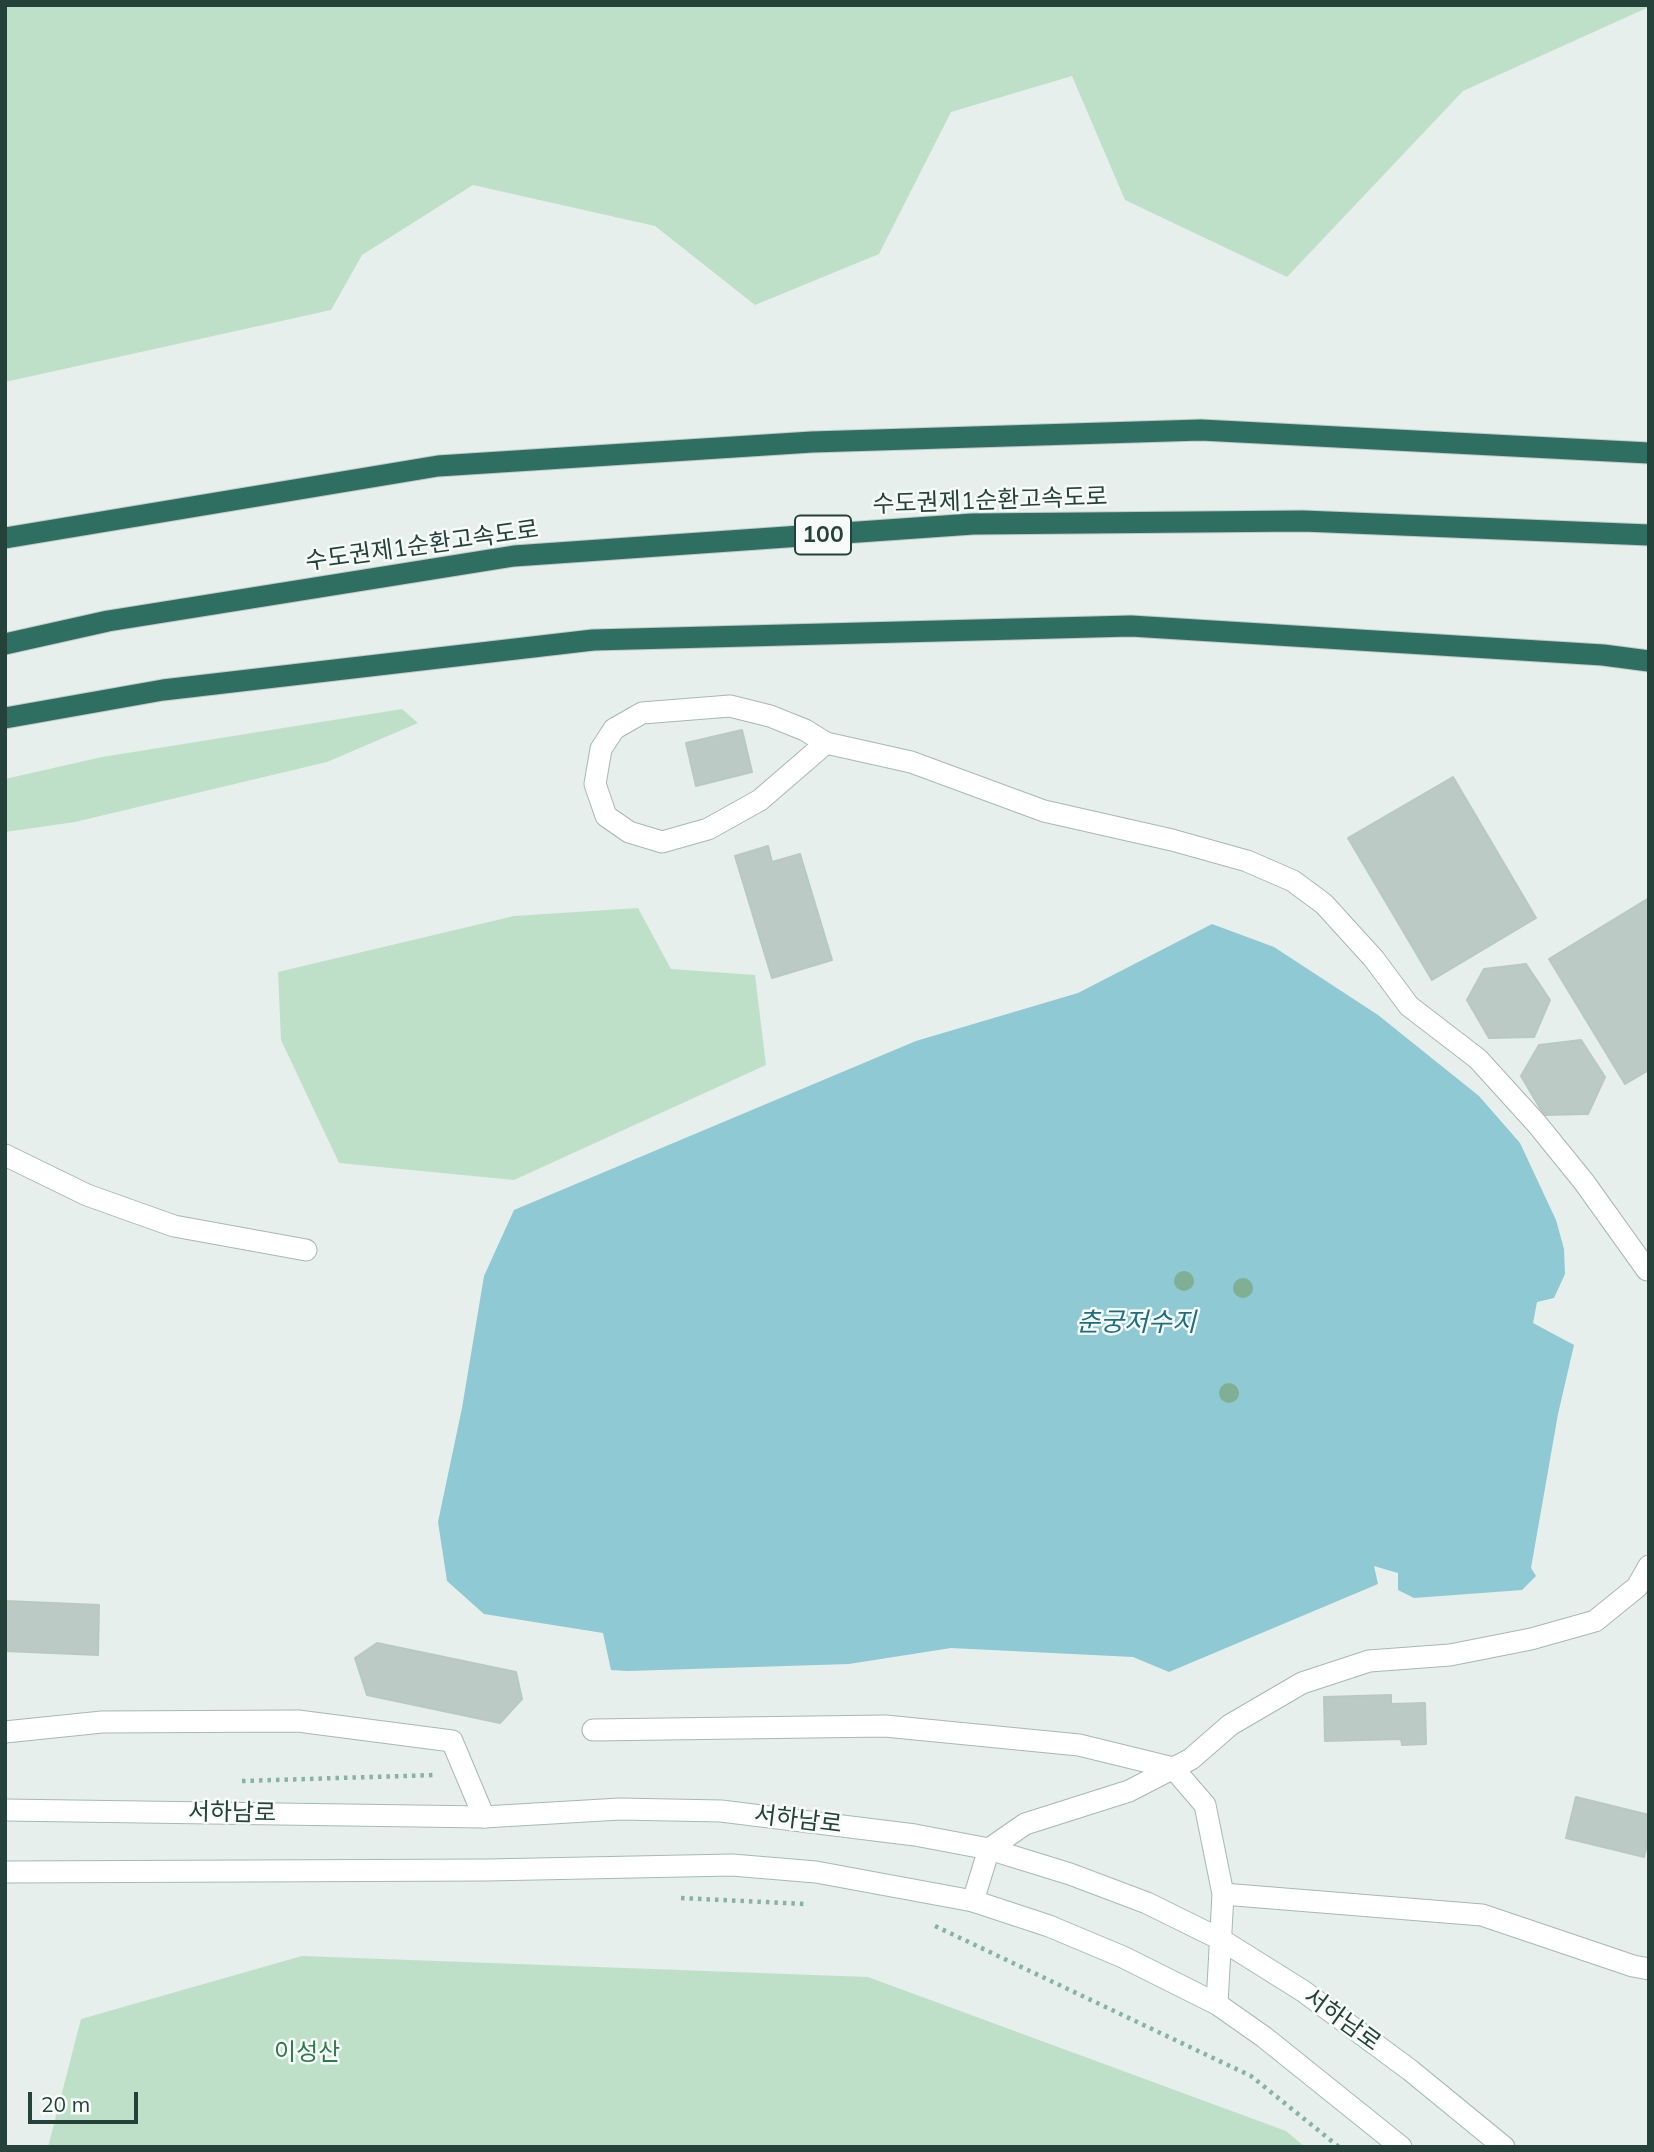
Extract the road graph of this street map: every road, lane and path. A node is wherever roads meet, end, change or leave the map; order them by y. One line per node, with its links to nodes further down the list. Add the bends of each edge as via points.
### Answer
1 (1649, 453): 3 (highway, via 1201,430 812,442 438,466)
2 (1649, 535): 4 (highway, 수도권제1순환고속도로 / 100, via 1303,521 959,525 514,556 108,621)
3 (5, 538)
4 (5, 643)
5 (1649, 661): 6 (highway, via 1131,626 593,640 163,690)
6 (5, 718)
7 (826, 743): 7 (street, via 771,716 730,706 642,713 614,729 601,750 595,784 606,816 628,832 662,842 708,829 760,800); 10 (street, via 911,762 1044,811 1247,861 1293,881 1324,904 1409,1006 1478,1059 1584,1182)
8 (5, 1155): 9 (street, via 87,1195 174,1226)
9 (306, 1250)
10 (1648, 1272)
11 (1649, 1566): 14 (street, via 1637,1587 1595,1621 1450,1655 1369,1661 1301,1683 1230,1725)
12 (593, 1730): 14 (street, via 886,1726 1079,1745)
13 (5, 1732): 16 (street, via 102,1722 299,1721 452,1741)
14 (1173, 1769): 17 (street, via 1129,1791 1025,1824); 19 (street, via 1205,1805)
15 (5, 1810): 16 (street, 서하남로)
16 (484, 1817): 17 (street, 서하남로, via 620,1809 722,1811)
17 (989, 1849): 21 (street); 24 (street, 서하남로, via 1147,1903)
18 (5, 1872): 21 (street, 서하남로, via 733,1865 816,1872)
19 (1223, 1894): 24 (street); 25 (street, via 1482,1915)
20 (673, 1898): 22 (path)
21 (974, 1901): 26 (street, 서하남로, via 1124,1956)
22 (811, 1904)
23 (926, 1922): 27 (path, via 1251,2076)
24 (1220, 1939): 26 (street); 29 (street, 서하남로, via 1303,1991)
25 (1649, 1969)
26 (1217, 2004): 28 (street, 서하남로)
27 (1339, 2147)
28 (1401, 2147)
29 (1504, 2147)

